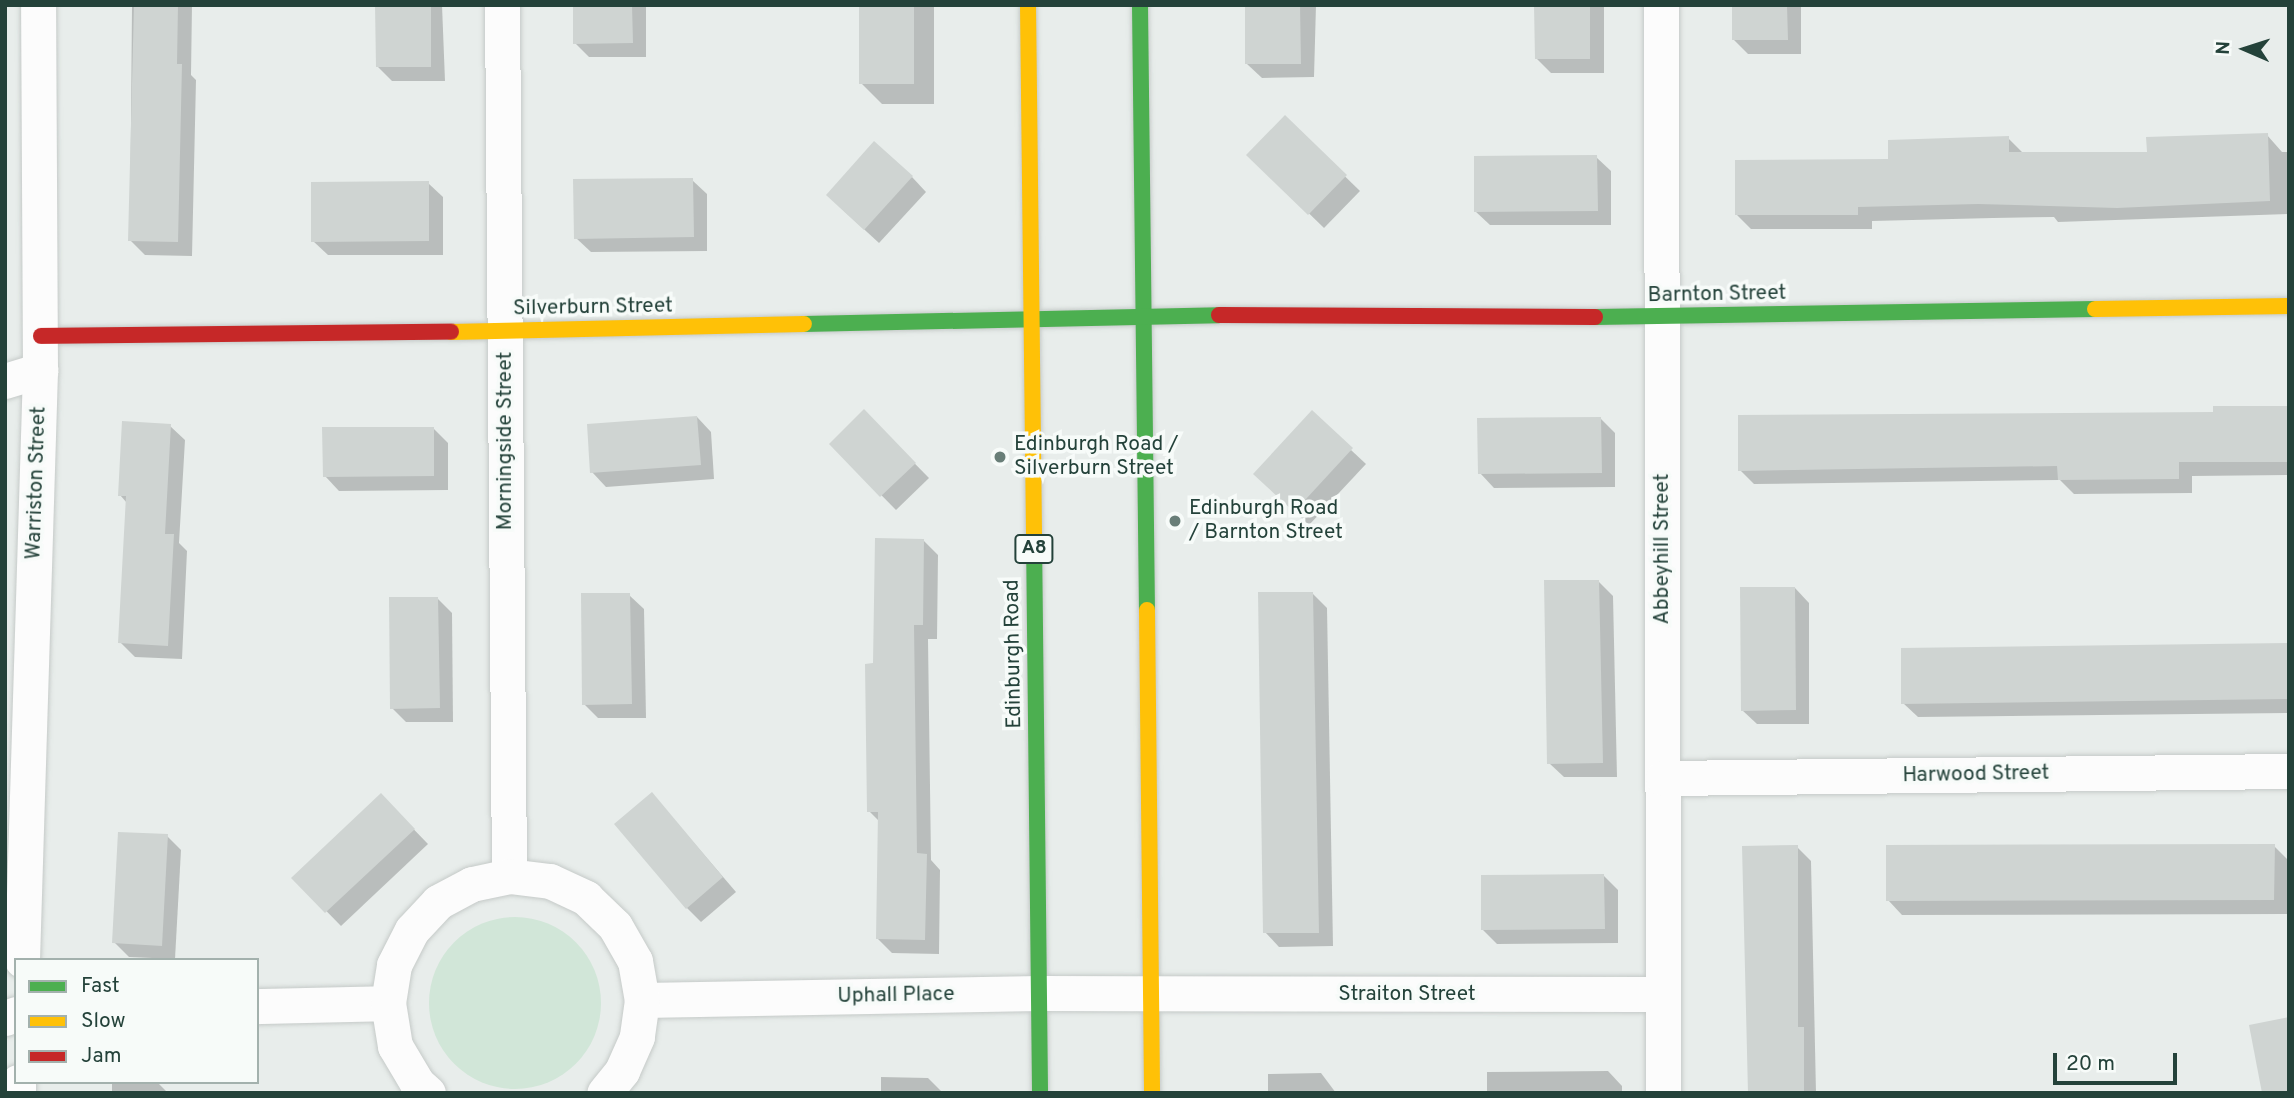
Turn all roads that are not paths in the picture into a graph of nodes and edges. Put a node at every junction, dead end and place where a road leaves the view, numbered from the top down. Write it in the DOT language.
graph roads {
  1 [pos="38,5"];
  2 [pos="502,5"];
  3 [pos="1028,5"];
  4 [pos="1140,5"];
  5 [pos="1661,5"];
  6 [pos="2289,306"];
  7 [pos="1146,315"];
  8 [pos="1033,317"];
  9 [pos="1662,317"];
  10 [pos="506,331"];
  11 [pos="41,353"];
  12 [pos="5,381"];
  13 [pos="2289,771"];
  14 [pos="1663,778"];
  15 [pos="509,876"];
  16 [pos="22,958"];
  17 [pos="1039,993"];
  18 [pos="1663,994"];
  19 [pos="1150,996"];
  20 [pos="642,1000"];
  21 [pos="388,1003"];
  22 [pos="259,1006"];
  23 [pos="428,1093"];
  24 [pos="604,1093"];
  25 [pos="1040,1093"];
  26 [pos="1152,1093"];
  27 [pos="1663,1093"];
  1 -- 11 [label="street, Warriston Street"];
  2 -- 10 [label="street, Morningside Street"];
  3 -- 8 [label="street, Edinburgh Road / A8"];
  4 -- 7 [label="street"];
  5 -- 9 [label="street, Abbeyhill Street"];
  6 -- 9 [label="street, Barnton Street"];
  7 -- 8 [label="street, Silverburn Street"];
  7 -- 9 [label="street, Barnton Street"];
  7 -- 19 [label="street"];
  8 -- 10 [label="street, Silverburn Street"];
  8 -- 17 [label="street, Edinburgh Road / A8"];
  9 -- 14 [label="street, Abbeyhill Street"];
  10 -- 11 [label="street, Silverburn Street"];
  10 -- 15 [label="street, Morningside Street"];
  11 -- 12 [label="street"];
  11 -- 16 [label="street, Warriston Street"];
  13 -- 14 [label="street, Harwood Street"];
  14 -- 18 [label="street, Abbeyhill Street"];
  15 -- 20 [label="street"];
  15 -- 21 [label="street"];
  17 -- 19 [label="street, Uphall Place"];
  17 -- 20 [label="street, Uphall Place"];
  17 -- 25 [label="street, Edinburgh Road / A8"];
  18 -- 19 [label="street, Straiton Street"];
  18 -- 27 [label="street, Abbeyhill Street"];
  19 -- 26 [label="street"];
  20 -- 24 [label="street"];
  21 -- 22 [label="street"];
  21 -- 23 [label="street"];
}
